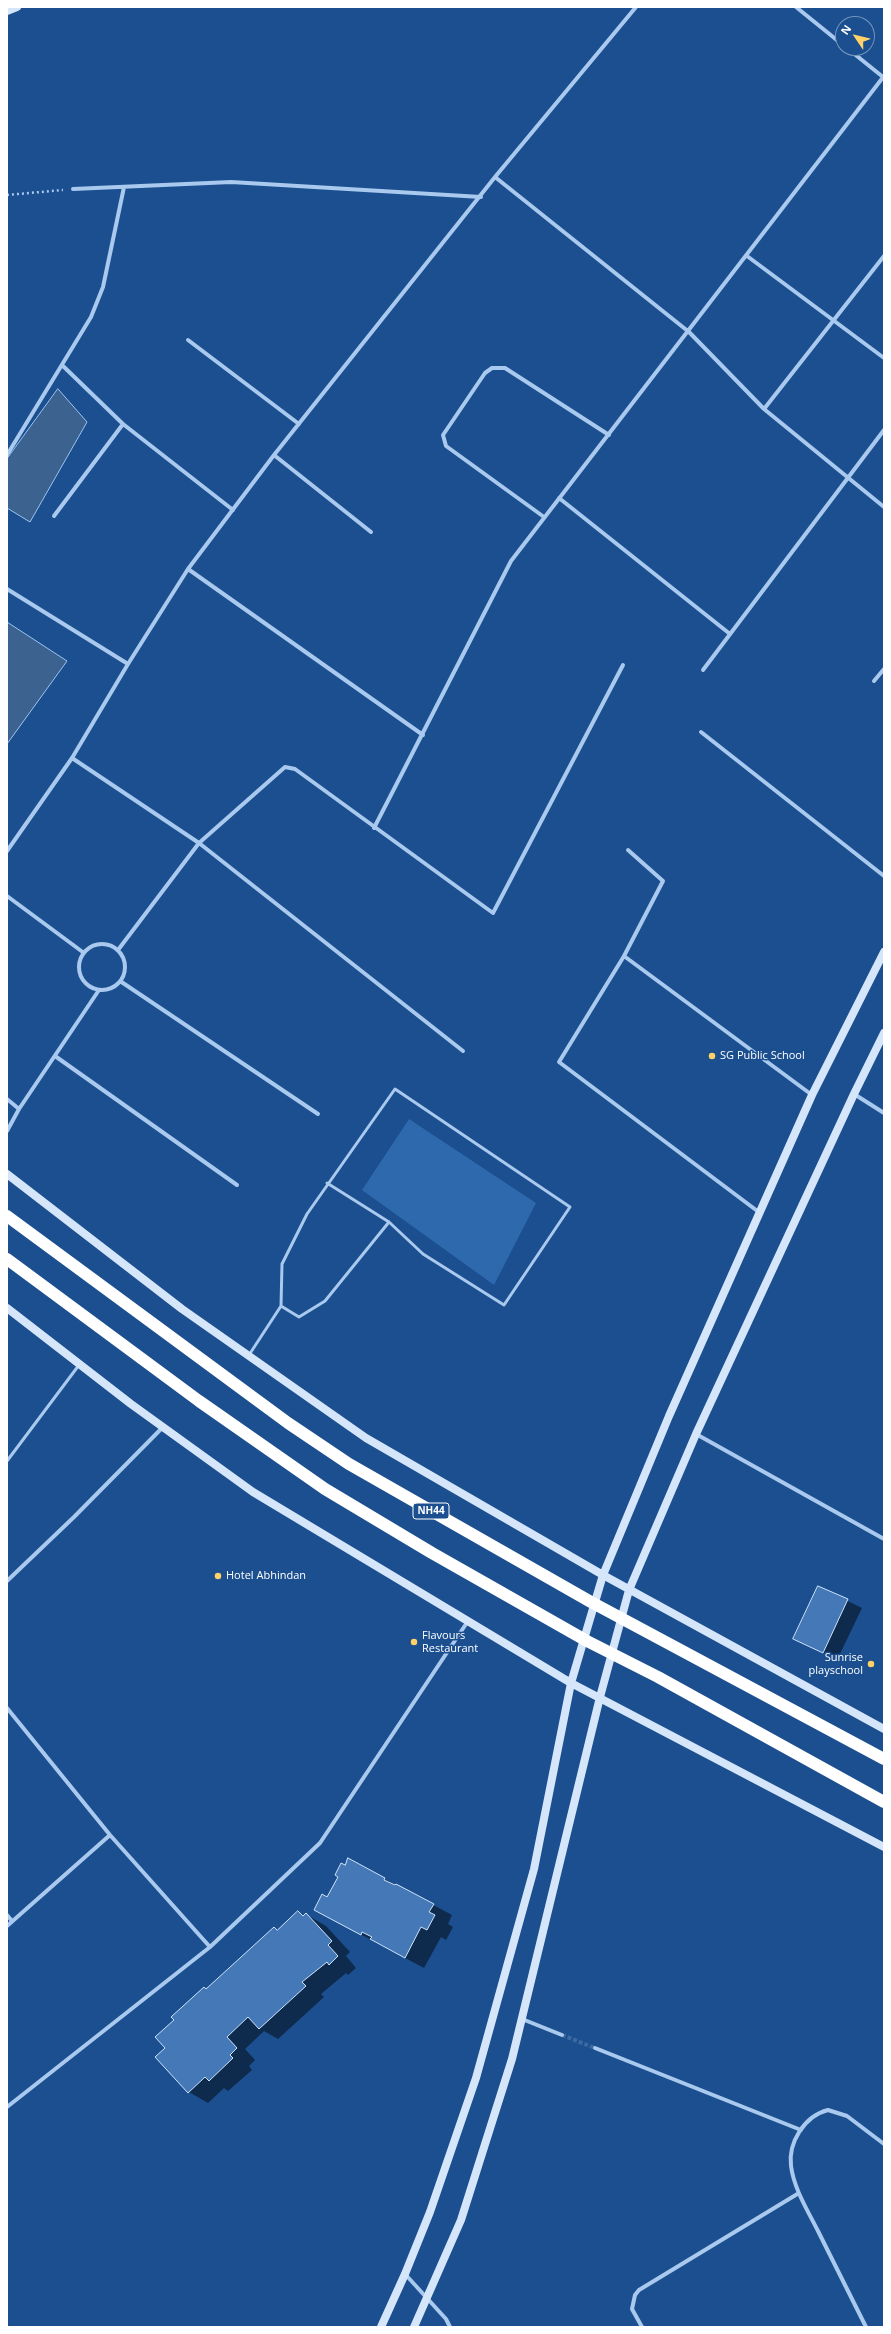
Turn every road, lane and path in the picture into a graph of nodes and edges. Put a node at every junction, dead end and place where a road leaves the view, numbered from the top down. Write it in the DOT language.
graph roads {
  1 [pos="17,7"];
  2 [pos="636,7"];
  3 [pos="796,7"];
  4 [pos="7,11"];
  5 [pos="835,39"];
  6 [pos="858,56"];
  7 [pos="884,76"];
  8 [pos="495,177"];
  9 [pos="124,187"];
  10 [pos="73,189"];
  11 [pos="7,195"];
  12 [pos="481,197"];
  13 [pos="747,256"];
  14 [pos="884,256"];
  15 [pos="833,320"];
  16 [pos="689,332"];
  17 [pos="188,340"];
  18 [pos="884,358"];
  19 [pos="62,366"];
  20 [pos="764,409"];
  21 [pos="124,424"];
  22 [pos="299,424"];
  23 [pos="884,430"];
  24 [pos="609,435"];
  25 [pos="7,455"];
  26 [pos="274,455"];
  27 [pos="849,477"];
  28 [pos="559,498"];
  29 [pos="884,507"];
  30 [pos="233,510"];
  31 [pos="54,516"];
  32 [pos="544,517"];
  33 [pos="371,532"];
  34 [pos="188,569"];
  35 [pos="7,589"];
  36 [pos="730,634"];
  37 [pos="128,664"];
  38 [pos="623,665"];
  39 [pos="884,669"];
  40 [pos="703,670"];
  41 [pos="874,680"];
  42 [pos="701,732"];
  43 [pos="423,735"];
  44 [pos="72,758"];
  45 [pos="374,828"];
  46 [pos="199,843"];
  47 [pos="628,850"];
  48 [pos="7,851"];
  49 [pos="884,876"];
  50 [pos="7,896"];
  51 [pos="118,950"];
  52 [pos="884,952"];
  53 [pos="84,953"];
  54 [pos="624,956"];
  55 [pos="120,981"];
  56 [pos="98,990"];
  57 [pos="884,1033"];
  58 [pos="463,1051"];
  59 [pos="55,1056"];
  60 [pos="854,1094"];
  61 [pos="812,1095"];
  62 [pos="7,1099"];
  63 [pos="19,1109"];
  64 [pos="884,1113"];
  65 [pos="318,1114"];
  66 [pos="7,1131"];
  67 [pos="7,1174"];
  68 [pos="327,1183"];
  69 [pos="237,1185"];
  70 [pos="760,1214"];
  71 [pos="7,1216"];
  72 [pos="389,1222"];
  73 [pos="7,1259"];
  74 [pos="281,1306"];
  75 [pos="7,1308"];
  76 [pos="248,1356"];
  77 [pos="80,1364"];
  78 [pos="163,1427"];
  79 [pos="696,1434"];
  80 [pos="7,1461"];
  81 [pos="884,1539"];
  82 [pos="603,1575"];
  83 [pos="7,1581"];
  84 [pos="629,1590"];
  85 [pos="468,1620"];
  86 [pos="572,1683"];
  87 [pos="600,1697"];
  88 [pos="7,1708"];
  89 [pos="884,1729"];
  90 [pos="884,1760"];
  91 [pos="884,1802"];
  92 [pos="110,1835"];
  93 [pos="884,1847"];
  94 [pos="7,1915"];
  95 [pos="12,1921"];
  96 [pos="7,1926"];
  97 [pos="210,1947"];
  98 [pos="522,2019"];
  99 [pos="562,2035"];
  100 [pos="595,2048"];
  101 [pos="7,2107"];
  102 [pos="801,2130"];
  103 [pos="884,2144"];
  104 [pos="799,2193"];
  105 [pos="405,2274"];
  106 [pos="427,2299"];
  107 [pos="380,2327"];
  108 [pos="414,2327"];
  109 [pos="450,2327"];
  110 [pos="642,2327"];
  111 [pos="866,2327"];
  1 -- 4 [label="main road"];
  2 -- 8 [label="street"];
  3 -- 5 [label="street"];
  6 -- 7 [label="street"];
  7 -- 13 [label="street"];
  8 -- 12 [label="street"];
  8 -- 16 [label="street"];
  9 -- 10 [label="street"];
  9 -- 12 [label="street"];
  9 -- 19 [label="street"];
  10 -- 11 [label="path"];
  12 -- 22 [label="street"];
  13 -- 15 [label="street"];
  13 -- 16 [label="street"];
  14 -- 15 [label="street"];
  15 -- 18 [label="street"];
  15 -- 20 [label="street"];
  16 -- 20 [label="street"];
  16 -- 24 [label="street"];
  17 -- 22 [label="street"];
  19 -- 21 [label="street"];
  19 -- 25 [label="street"];
  20 -- 27 [label="street"];
  21 -- 30 [label="street"];
  21 -- 31 [label="street"];
  22 -- 26 [label="street"];
  23 -- 27 [label="street"];
  24 -- 28 [label="street"];
  24 -- 32 [label="street"];
  26 -- 30 [label="street"];
  26 -- 33 [label="street"];
  27 -- 29 [label="street"];
  27 -- 36 [label="street"];
  28 -- 32 [label="street"];
  28 -- 36 [label="street"];
  30 -- 34 [label="street"];
  32 -- 43 [label="street"];
  34 -- 37 [label="street"];
  34 -- 43 [label="street"];
  35 -- 37 [label="street"];
  36 -- 40 [label="street"];
  37 -- 44 [label="street"];
  38 -- 45 [label="street"];
  39 -- 41 [label="street"];
  42 -- 49 [label="street"];
  43 -- 45 [label="street"];
  44 -- 46 [label="street"];
  44 -- 48 [label="street"];
  45 -- 46 [label="street"];
  46 -- 51 [label="street"];
  46 -- 58 [label="street"];
  47 -- 54 [label="street"];
  50 -- 53 [label="street"];
  51 -- 53 [label="street"];
  51 -- 55 [label="street"];
  52 -- 61 [label="main road"];
  53 -- 56 [label="street"];
  54 -- 61 [label="street"];
  54 -- 70 [label="street"];
  55 -- 56 [label="street"];
  55 -- 65 [label="street"];
  56 -- 59 [label="street"];
  57 -- 60 [label="main road"];
  59 -- 63 [label="street"];
  59 -- 69 [label="street"];
  60 -- 64 [label="street"];
  60 -- 79 [label="main road"];
  61 -- 70 [label="main road"];
  62 -- 63 [label="street"];
  63 -- 66 [label="street"];
  67 -- 76 [label="main road"];
  68 -- 72 [label="lane"];
  68 -- 72 [label="lane"];
  68 -- 74 [label="lane"];
  70 -- 82 [label="main road"];
  71 -- 90 [label="highway, NH44, bridge"];
  72 -- 74 [label="lane"];
  73 -- 91 [label="highway, bridge"];
  74 -- 76 [label="lane"];
  75 -- 77 [label="main road"];
  76 -- 82 [label="main road"];
  77 -- 78 [label="main road"];
  77 -- 80 [label="lane"];
  78 -- 83 [label="street"];
  78 -- 85 [label="main road"];
  79 -- 81 [label="street"];
  79 -- 84 [label="main road"];
  82 -- 84 [label="main road"];
  82 -- 86 [label="main road"];
  84 -- 87 [label="main road"];
  84 -- 89 [label="main road"];
  85 -- 86 [label="main road"];
  85 -- 97 [label="street"];
  86 -- 87 [label="main road"];
  86 -- 105 [label="main road"];
  87 -- 93 [label="main road"];
  87 -- 98 [label="main road"];
  88 -- 92 [label="street"];
  92 -- 95 [label="street"];
  92 -- 97 [label="street"];
  94 -- 95 [label="street"];
  95 -- 96 [label="street"];
  97 -- 101 [label="street"];
  98 -- 99 [label="street"];
  98 -- 106 [label="main road"];
  100 -- 102 [label="street"];
  102 -- 103 [label="street"];
  102 -- 104 [label="street"];
  104 -- 110 [label="street"];
  104 -- 111 [label="street"];
  105 -- 106 [label="street"];
  105 -- 107 [label="main road"];
  106 -- 108 [label="main road"];
  106 -- 109 [label="street"];
}
